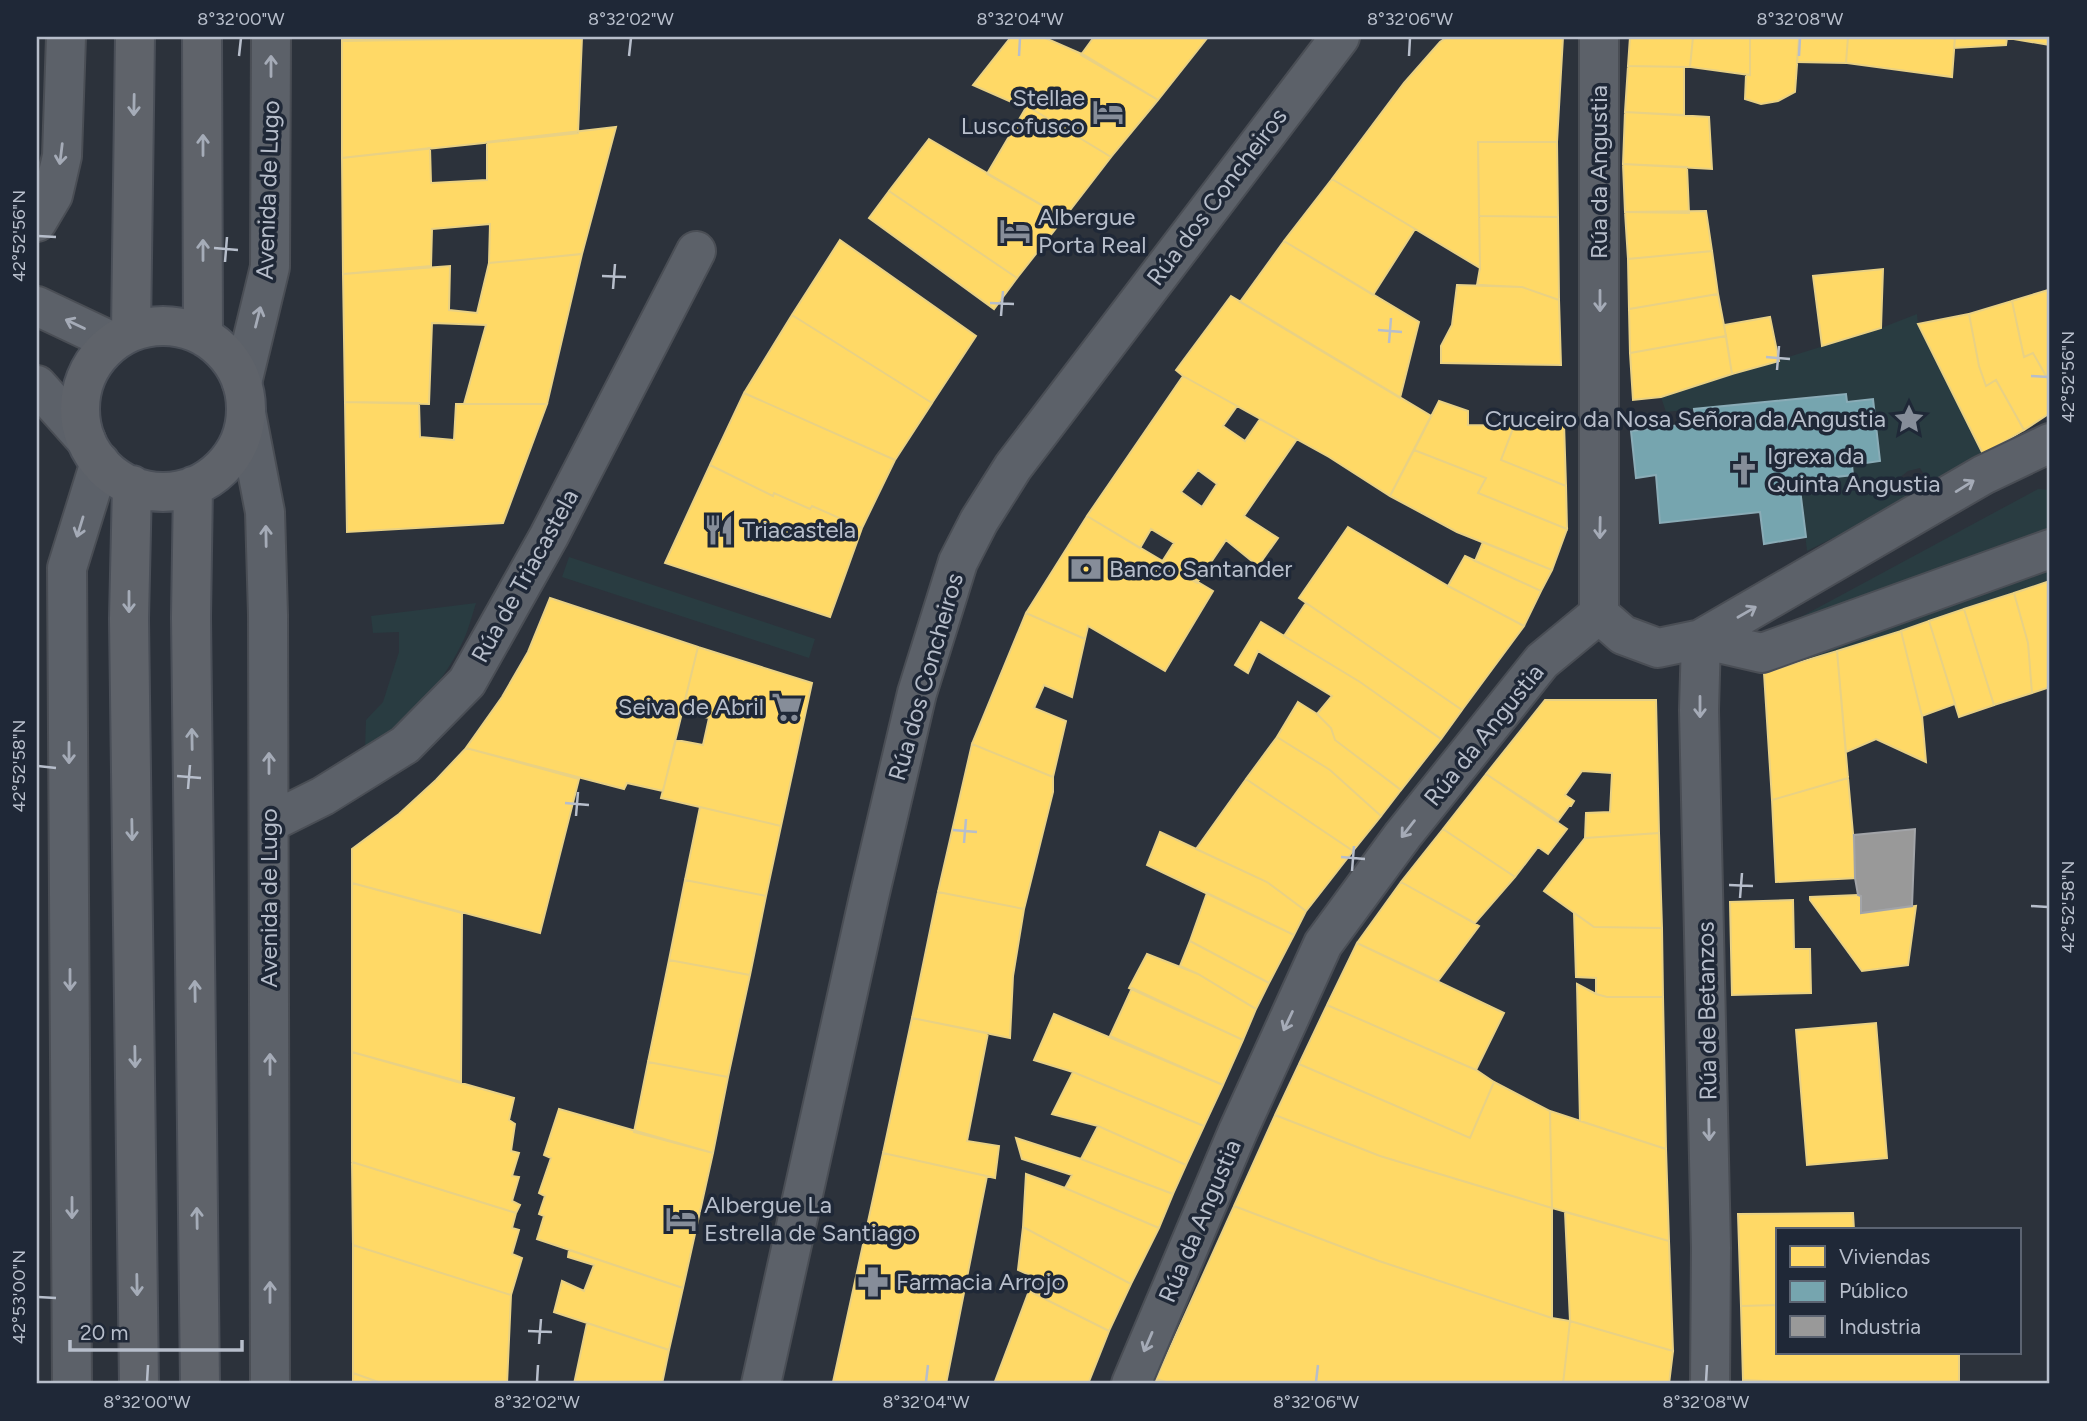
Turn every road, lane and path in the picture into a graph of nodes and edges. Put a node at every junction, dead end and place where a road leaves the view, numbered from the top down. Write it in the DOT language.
graph roads {
  1 [pos="66,37"];
  2 [pos="135,37"];
  3 [pos="202,37"];
  4 [pos="271,37"];
  5 [pos="1340,37"];
  6 [pos="1599,37"];
  7 [pos="45,209"];
  8 [pos="696,251"];
  9 [pos="37,306"];
  10 [pos="203,336"];
  11 [pos="122,337"];
  12 [pos="37,386"];
  13 [pos="244,398"];
  14 [pos="2050,443"];
  15 [pos="93,451"];
  16 [pos="132,485"];
  17 [pos="193,486"];
  18 [pos="2050,549"];
  19 [pos="1599,614"];
  20 [pos="1701,639"];
  21 [pos="269,823"];
  22 [pos="72,1384"];
  23 [pos="139,1384"];
  24 [pos="200,1384"];
  25 [pos="270,1384"];
  26 [pos="761,1384"];
  27 [pos="1131,1384"];
  28 [pos="1710,1384"];
  1 -- 7 [label="street, one-way"];
  2 -- 11 [label="main road, one-way"];
  10 -- 3 [label="main road, one-way"];
  13 -- 4 [label="street, Avenida de Lugo, one-way"];
  5 -- 26 [label="street, Rúa dos Concheiros"];
  6 -- 19 [label="street, Rúa da Angustia, one-way"];
  8 -- 21 [label="street, Rúa de Triacastela"];
  11 -- 9 [label="street, one-way"];
  10 -- 11 [label="main road"];
  10 -- 13 [label="main road"];
  11 -- 15 [label="main road"];
  12 -- 15 [label="street"];
  13 -- 17 [label="main road"];
  21 -- 13 [label="street, Avenida de Lugo, one-way"];
  20 -- 14 [label="street, one-way"];
  15 -- 16 [label="main road"];
  15 -- 22 [label="street, one-way"];
  16 -- 17 [label="main road"];
  16 -- 23 [label="main road, one-way"];
  24 -- 17 [label="main road, one-way"];
  18 -- 20 [label="street"];
  19 -- 20 [label="street"];
  19 -- 27 [label="street, Rúa da Angustia, one-way"];
  20 -- 28 [label="street, Rúa de Betanzos, one-way"];
  25 -- 21 [label="street, Avenida de Lugo, one-way"];
}
